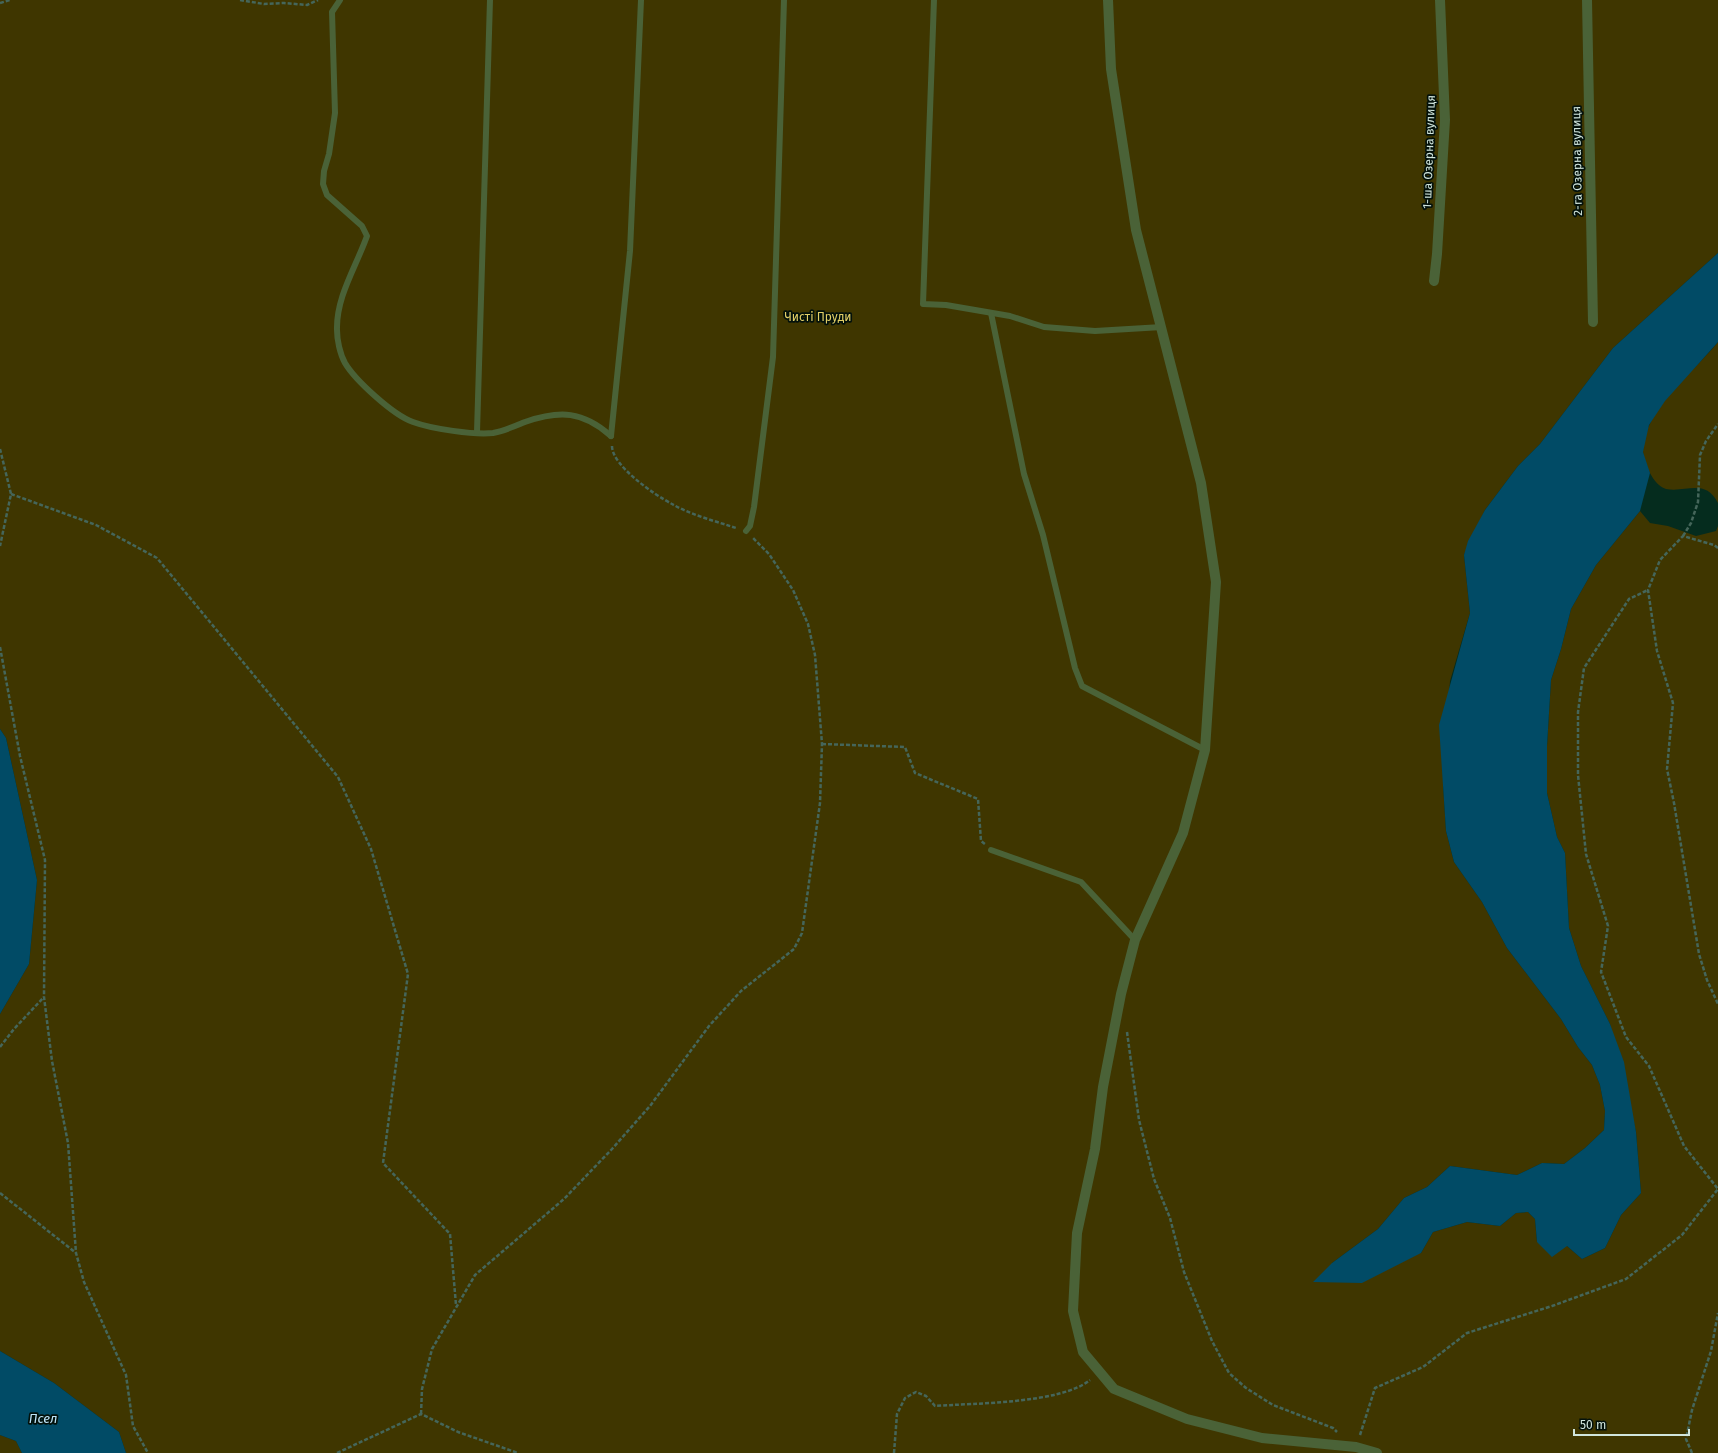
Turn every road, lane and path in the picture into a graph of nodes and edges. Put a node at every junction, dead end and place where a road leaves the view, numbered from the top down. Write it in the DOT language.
graph roads {
  1 [pos="10,0"];
  2 [pos="240,0"];
  3 [pos="318,0"];
  4 [pos="340,0"];
  5 [pos="490,0"];
  6 [pos="641,0"];
  7 [pos="784,0"];
  8 [pos="934,0"];
  9 [pos="1108,0"];
  10 [pos="1440,0"];
  11 [pos="1586,0"];
  12 [pos="0,3"];
  13 [pos="1434,281"];
  14 [pos="991,313"];
  15 [pos="1593,322"];
  16 [pos="1162,327"];
  17 [pos="1718,424"];
  18 [pos="477,432"];
  19 [pos="612,436"];
  20 [pos="0,450"];
  21 [pos="10,494"];
  22 [pos="746,531"];
  23 [pos="1684,536"];
  24 [pos="0,546"];
  25 [pos="1718,548"];
  26 [pos="1648,590"];
  27 [pos="0,647"];
  28 [pos="822,744"];
  29 [pos="1204,750"];
  30 [pos="991,850"];
  31 [pos="1135,940"];
  32 [pos="44,997"];
  33 [pos="1718,1004"];
  34 [pos="1126,1024"];
  35 [pos="0,1046"];
  36 [pos="1718,1189"];
  37 [pos="0,1193"];
  38 [pos="76,1253"];
  39 [pos="456,1306"];
  40 [pos="1718,1313"];
  41 [pos="1100,1372"];
  42 [pos="421,1414"];
  43 [pos="1339,1433"];
  44 [pos="1356,1447"];
  45 [pos="148,1453"];
  46 [pos="337,1453"];
  47 [pos="518,1453"];
  48 [pos="894,1453"];
  49 [pos="1377,1453"];
  50 [pos="1692,1453"];
  1 -- 12 [label="path"];
  2 -- 3 [label="path"];
  4 -- 18 [label="lane"];
  5 -- 18 [label="lane"];
  6 -- 19 [label="lane"];
  7 -- 22 [label="lane"];
  8 -- 14 [label="lane"];
  9 -- 16 [label="street"];
  10 -- 13 [label="street, 1-ша Озерна вулиця"];
  11 -- 15 [label="street, 2-га Озерна вулиця"];
  14 -- 16 [label="lane"];
  14 -- 29 [label="lane"];
  16 -- 29 [label="street"];
  17 -- 23 [label="path"];
  18 -- 19 [label="lane"];
  19 -- 22 [label="path"];
  20 -- 21 [label="path"];
  21 -- 24 [label="path"];
  21 -- 39 [label="path"];
  22 -- 28 [label="path"];
  23 -- 25 [label="path"];
  23 -- 26 [label="path"];
  26 -- 33 [label="path"];
  26 -- 36 [label="path"];
  27 -- 32 [label="path"];
  28 -- 30 [label="path"];
  28 -- 39 [label="path"];
  29 -- 31 [label="street"];
  30 -- 31 [label="lane"];
  31 -- 41 [label="street"];
  32 -- 35 [label="path"];
  32 -- 38 [label="path"];
  34 -- 43 [label="path"];
  36 -- 44 [label="path"];
  37 -- 38 [label="path"];
  38 -- 45 [label="path"];
  39 -- 42 [label="path"];
  40 -- 50 [label="path"];
  41 -- 44 [label="street"];
  41 -- 48 [label="path"];
  42 -- 46 [label="path"];
  42 -- 47 [label="path"];
  44 -- 49 [label="street"];
}
